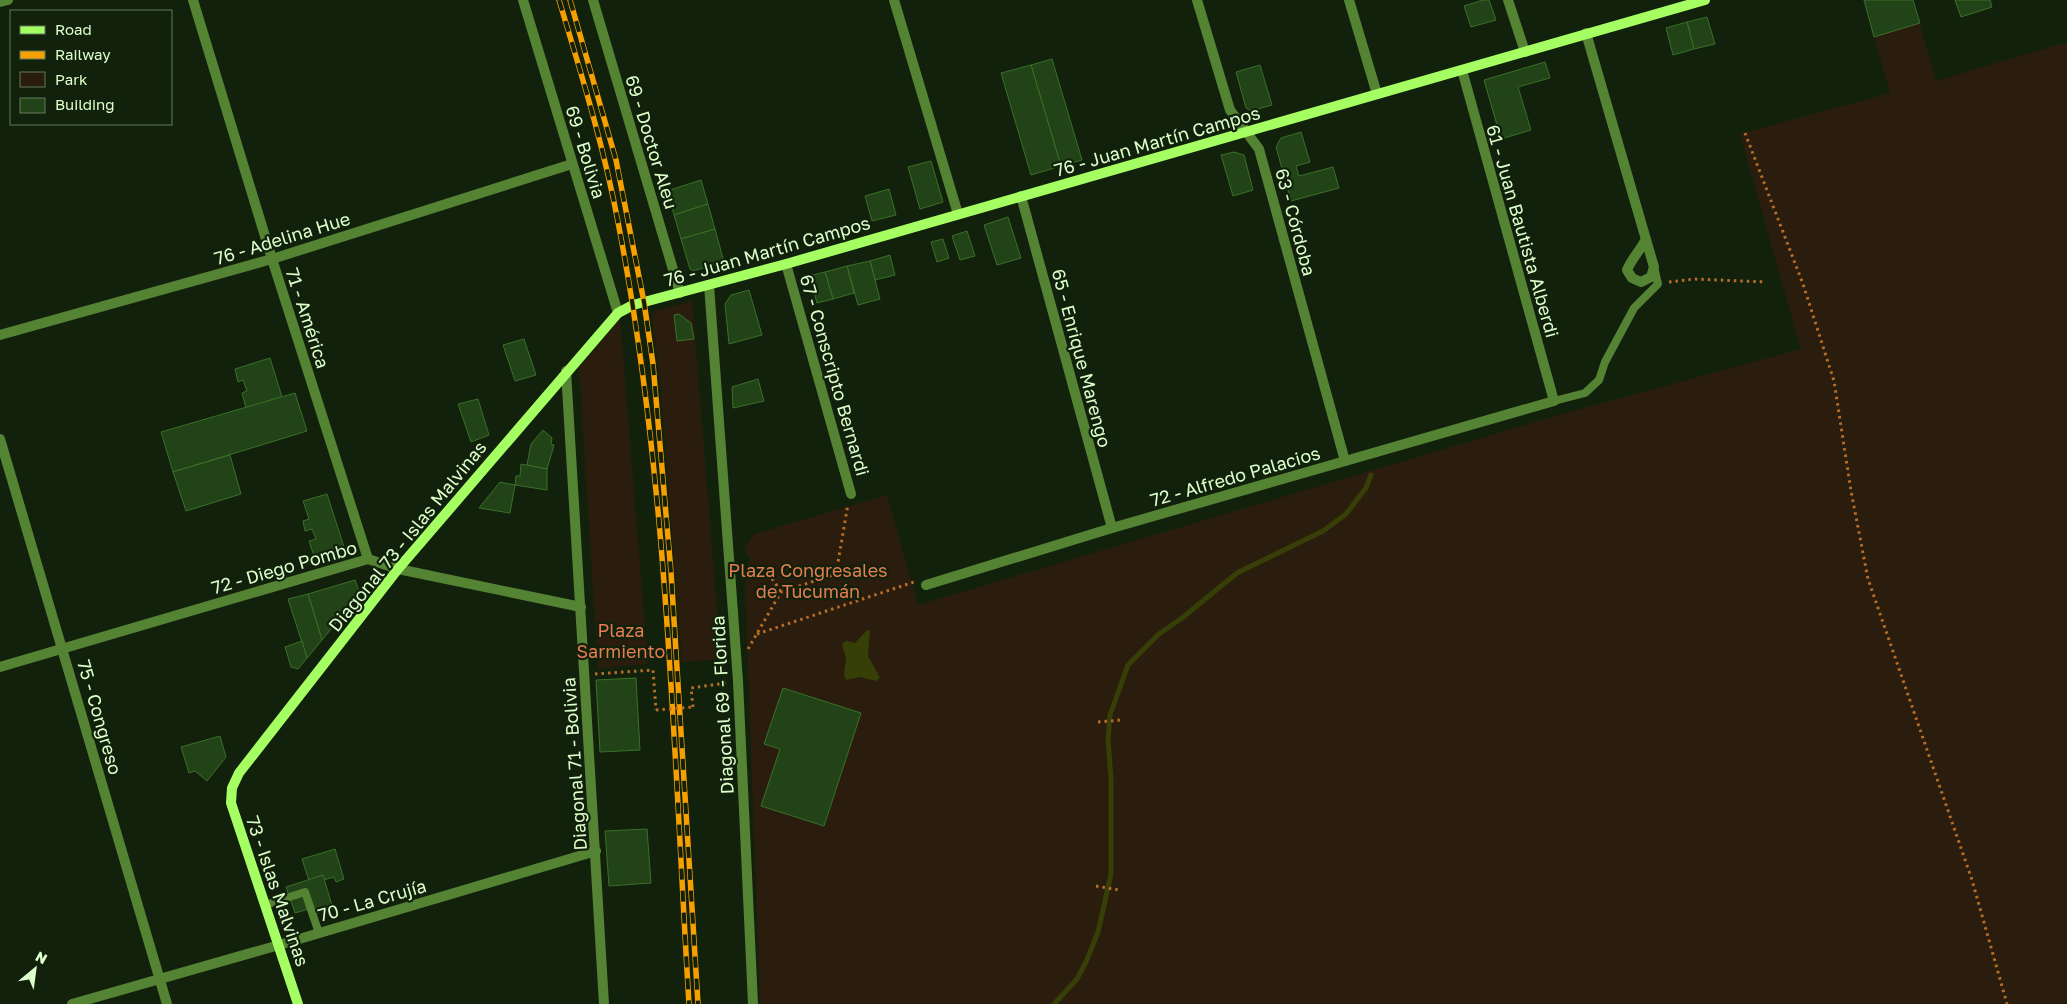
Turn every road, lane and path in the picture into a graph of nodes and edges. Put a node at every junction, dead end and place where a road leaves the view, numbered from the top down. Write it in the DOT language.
graph roads {
  1 [pos="8,0"];
  2 [pos="194,0"];
  3 [pos="522,0"];
  4 [pos="593,0"];
  5 [pos="894,0"];
  6 [pos="1197,0"];
  7 [pos="1349,0"];
  8 [pos="1508,0"];
  9 [pos="1705,0"];
  10 [pos="0,2"];
  11 [pos="1586,33"];
  12 [pos="1524,52"];
  13 [pos="1462,70"];
  14 [pos="1377,94"];
  15 [pos="1245,132"];
  16 [pos="1745,133"];
  17 [pos="572,164"];
  18 [pos="1021,196"];
  19 [pos="958,214"];
  20 [pos="1646,239"];
  21 [pos="272,259"];
  22 [pos="786,264"];
  23 [pos="1654,267"];
  24 [pos="1766,282"];
  25 [pos="709,284"];
  26 [pos="1658,284"];
  27 [pos="680,293"];
  28 [pos="618,313"];
  29 [pos="0,335"];
  30 [pos="566,371"];
  31 [pos="1554,401"];
  32 [pos="0,439"];
  33 [pos="1346,461"];
  34 [pos="851,494"];
  35 [pos="1112,528"];
  36 [pos="368,559"];
  37 [pos="729,566"];
  38 [pos="398,569"];
  39 [pos="926,585"];
  40 [pos="781,592"];
  41 [pos="581,607"];
  42 [pos="63,648"];
  43 [pos="0,667"];
  44 [pos="584,675"];
  45 [pos="712,685"];
  46 [pos="1121,720"];
  47 [pos="1098,722"];
  48 [pos="232,788"];
  49 [pos="596,851"];
  50 [pos="1096,886"];
  51 [pos="1119,890"];
  52 [pos="265,905"];
  53 [pos="320,933"];
  54 [pos="278,945"];
  55 [pos="160,979"];
  56 [pos="72,1004"];
  57 [pos="167,1004"];
  58 [pos="298,1004"];
  59 [pos="604,1004"];
  60 [pos="753,1004"];
  61 [pos="2007,1004"];
  1 -- 10 [label="street"];
  2 -- 21 [label="street, 71 - América"];
  3 -- 17 [label="street, 69 - Bolivia"];
  4 -- 27 [label="street, 69 - Doctor Aleu"];
  5 -- 19 [label="street"];
  6 -- 15 [label="street, 63 - Córdoba"];
  7 -- 14 [label="street"];
  8 -- 12 [label="street"];
  9 -- 11 [label="main road, 76 - Juan Martín Campos"];
  11 -- 12 [label="main road, 76 - Juan Martín Campos"];
  11 -- 20 [label="street"];
  12 -- 13 [label="main road, 76 - Juan Martín Campos"];
  13 -- 14 [label="main road, 76 - Juan Martín Campos"];
  13 -- 31 [label="street, 61 - Juan Bautista Alberdi"];
  14 -- 15 [label="main road, 76 - Juan Martín Campos"];
  15 -- 18 [label="main road, 76 - Juan Martín Campos"];
  15 -- 33 [label="street, 63 - Córdoba"];
  16 -- 61 [label="path"];
  17 -- 21 [label="street, 76 - Adelina Hue"];
  17 -- 28 [label="street, 69 - Bolivia"];
  18 -- 19 [label="main road, 76 - Juan Martín Campos"];
  18 -- 35 [label="street, 65 - Enrique Marengo"];
  19 -- 22 [label="main road, 76 - Juan Martín Campos"];
  20 -- 23 [label="street"];
  20 -- 23 [label="street"];
  21 -- 29 [label="street, 76 - Adelina Hue"];
  21 -- 36 [label="street, 71 - América"];
  22 -- 25 [label="main road, 76 - Juan Martín Campos"];
  22 -- 34 [label="street, 67 - Conscripto Bernardi"];
  23 -- 26 [label="lane"];
  24 -- 26 [label="path"];
  25 -- 27 [label="main road, 76 - Juan Martín Campos"];
  25 -- 37 [label="street, Diagonal 69 - Florida"];
  26 -- 31 [label="lane"];
  27 -- 28 [label="main road, 76 - Juan Martín Campos"];
  28 -- 30 [label="main road, Diagonal 73 - Islas Malvinas"];
  30 -- 38 [label="main road, Diagonal 73 - Islas Malvinas"];
  30 -- 41 [label="street, Diagonal 71 - Bolivia"];
  31 -- 33 [label="street, 72 - Alfredo Palacios"];
  32 -- 42 [label="street, 75 - Congreso"];
  33 -- 35 [label="street, 72 - Alfredo Palacios"];
  34 -- 40 [label="path"];
  35 -- 39 [label="street, 72 - Alfredo Palacios"];
  36 -- 38 [label="street, 72 - Diego Pombo"];
  36 -- 42 [label="street, 72 - Diego Pombo"];
  37 -- 40 [label="path"];
  37 -- 60 [label="street, Diagonal 69 - Florida"];
  38 -- 41 [label="street, 72 - Diego Pombo"];
  38 -- 48 [label="main road, Diagonal 73 - Islas Malvinas"];
  39 -- 40 [label="path"];
  41 -- 44 [label="street, Diagonal 71 - Bolivia"];
  42 -- 43 [label="street, 72 - Diego Pombo"];
  42 -- 55 [label="street, 75 - Congreso"];
  44 -- 45 [label="path, bridge"];
  44 -- 49 [label="street, Diagonal 71 - Bolivia"];
  46 -- 47 [label="path"];
  48 -- 52 [label="main road, 73 - Islas Malvinas"];
  49 -- 53 [label="street, 70 - La Crujía"];
  49 -- 59 [label="street, Diagonal 71 - Bolivia"];
  50 -- 51 [label="path"];
  52 -- 53 [label="lane"];
  52 -- 54 [label="main road, 73 - Islas Malvinas"];
  53 -- 54 [label="street, 70 - La Crujía"];
  54 -- 55 [label="street, 70 - La Crujía"];
  54 -- 58 [label="main road, 73 - Islas Malvinas"];
  55 -- 56 [label="street, 70 - La Crujía"];
  55 -- 57 [label="street, 75 - Congreso"];
}
